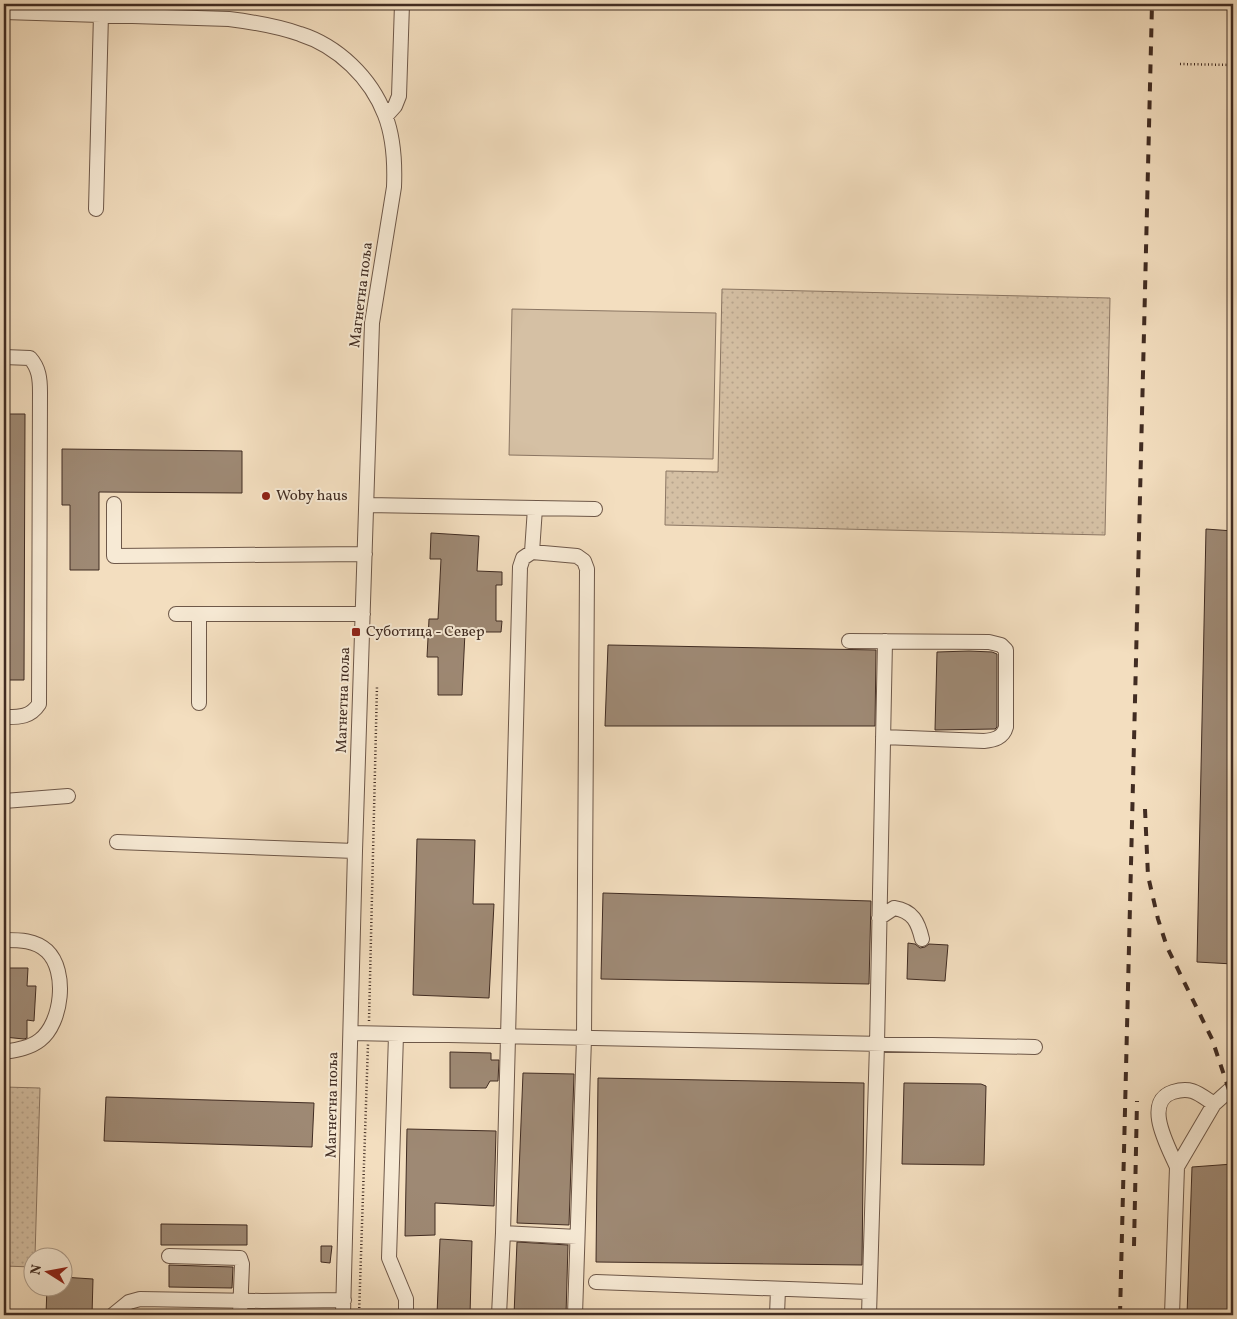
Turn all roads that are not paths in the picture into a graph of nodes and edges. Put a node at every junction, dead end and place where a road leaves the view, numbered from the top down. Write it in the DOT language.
graph roads {
  1 [pos="402,4"];
  2 [pos="4,12"];
  3 [pos="100,14"];
  4 [pos="386,116"];
  5 [pos="96,209"];
  6 [pos="4,357"];
  7 [pos="114,504"];
  8 [pos="367,505"];
  9 [pos="535,508"];
  10 [pos="595,509"];
  11 [pos="532,552"];
  12 [pos="366,554"];
  13 [pos="176,614"];
  14 [pos="198,614"];
  15 [pos="363,614"];
  16 [pos="849,641"];
  17 [pos="885,641"];
  18 [pos="199,703"];
  19 [pos="4,717"];
  20 [pos="883,736"];
  21 [pos="68,796"];
  22 [pos="4,801"];
  23 [pos="118,842"];
  24 [pos="356,851"];
  25 [pos="880,918"];
  26 [pos="922,939"];
  27 [pos="4,940"];
  28 [pos="351,1034"];
  29 [pos="396,1035"];
  30 [pos="508,1037"];
  31 [pos="584,1038"];
  32 [pos="877,1044"];
  33 [pos="1034,1047"];
  34 [pos="4,1052"];
  35 [pos="1233,1088"];
  36 [pos="1214,1104"];
  37 [pos="1177,1167"];
  38 [pos="503,1233"];
  39 [pos="577,1237"];
  40 [pos="170,1256"];
  41 [pos="596,1282"];
  42 [pos="778,1289"];
  43 [pos="869,1292"];
  44 [pos="241,1300"];
  45 [pos="344,1300"];
  46 [pos="113,1315"];
  47 [pos="240,1315"];
  48 [pos="344,1315"];
  49 [pos="406,1315"];
  50 [pos="498,1315"];
  51 [pos="575,1315"];
  52 [pos="777,1315"];
  53 [pos="869,1315"];
  54 [pos="1172,1315"];
  1 -- 4 [label="street"];
  2 -- 3 [label="street, Магнетна поља"];
  3 -- 4 [label="street, Магнетна поља"];
  3 -- 5 [label="street"];
  4 -- 8 [label="street, Магнетна поља"];
  6 -- 19 [label="street"];
  7 -- 12 [label="street"];
  8 -- 9 [label="street"];
  8 -- 12 [label="street, Магнетна поља"];
  9 -- 10 [label="street"];
  9 -- 11 [label="street"];
  11 -- 30 [label="street"];
  11 -- 31 [label="street"];
  12 -- 15 [label="street, Магнетна поља"];
  13 -- 14 [label="street"];
  14 -- 15 [label="street"];
  14 -- 18 [label="street"];
  15 -- 24 [label="street, Магнетна поља"];
  16 -- 17 [label="street"];
  17 -- 20 [label="street"];
  17 -- 20 [label="street"];
  20 -- 25 [label="street"];
  21 -- 22 [label="street"];
  23 -- 24 [label="street"];
  24 -- 28 [label="street, Магнетна поља"];
  25 -- 26 [label="street"];
  25 -- 32 [label="street"];
  27 -- 34 [label="street"];
  28 -- 29 [label="street"];
  28 -- 45 [label="street, Магнетна поља"];
  29 -- 30 [label="street"];
  29 -- 49 [label="street"];
  30 -- 31 [label="street"];
  30 -- 38 [label="street"];
  31 -- 32 [label="street"];
  31 -- 39 [label="street"];
  32 -- 33 [label="street"];
  32 -- 43 [label="street"];
  35 -- 36 [label="street"];
  36 -- 37 [label="street"];
  36 -- 37 [label="street"];
  37 -- 54 [label="street"];
  38 -- 39 [label="street"];
  38 -- 50 [label="street"];
  39 -- 51 [label="street"];
  40 -- 44 [label="street"];
  41 -- 42 [label="street"];
  42 -- 43 [label="street"];
  42 -- 52 [label="street"];
  43 -- 53 [label="street"];
  44 -- 45 [label="street"];
  44 -- 46 [label="street"];
  44 -- 47 [label="street"];
  45 -- 48 [label="street, Магнетна поља"];
}
